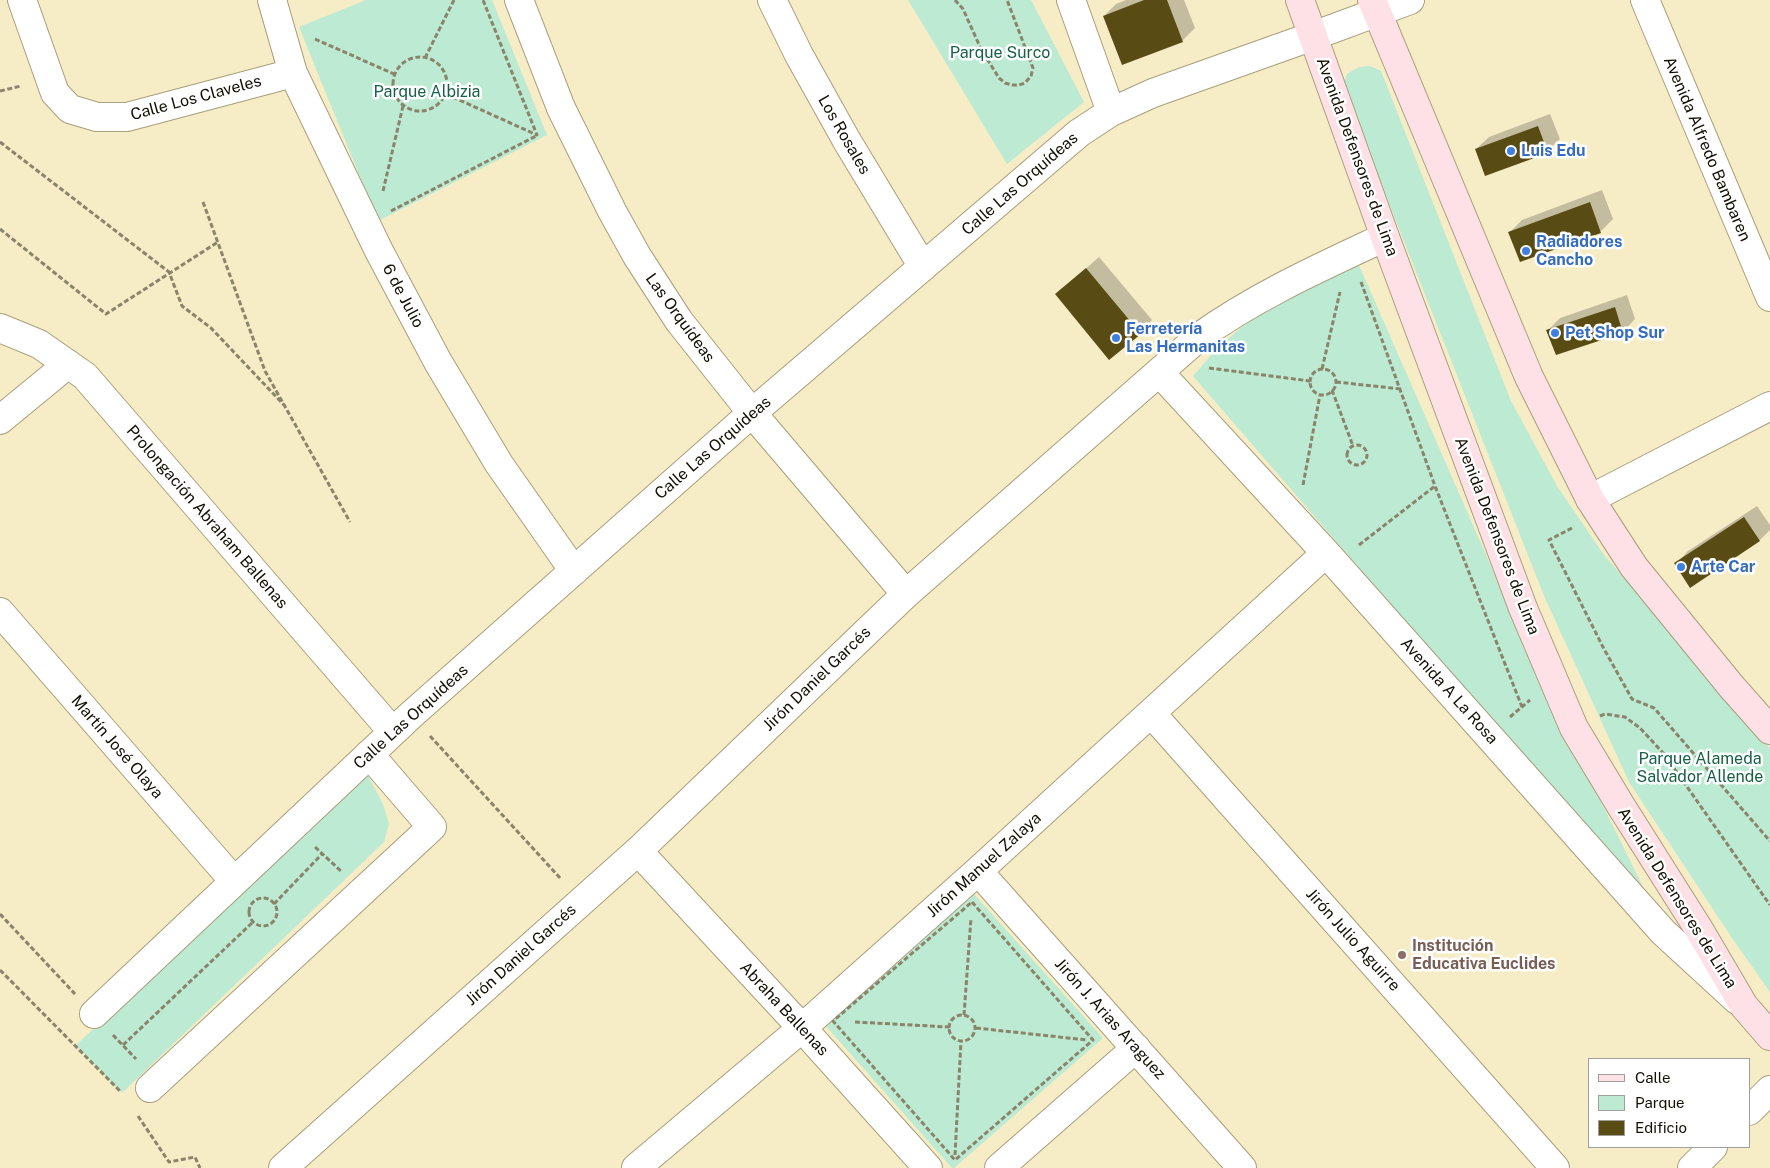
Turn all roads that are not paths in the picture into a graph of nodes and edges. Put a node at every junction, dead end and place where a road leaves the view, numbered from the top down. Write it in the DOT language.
graph roads {
  1 [pos="22,0"];
  2 [pos="519,0"];
  3 [pos="772,0"];
  4 [pos="1072,0"];
  5 [pos="1300,0"];
  6 [pos="1410,0"];
  7 [pos="1645,0"];
  8 [pos="1375,7"];
  9 [pos="275,11"];
  10 [pos="1313,36"];
  11 [pos="293,73"];
  12 [pos="1111,112"];
  13 [pos="1386,237"];
  14 [pos="923,267"];
  15 [pos="1770,297"];
  16 [pos="0,328"];
  17 [pos="68,364"];
  18 [pos="1159,372"];
  19 [pos="1770,406"];
  20 [pos="752,413"];
  21 [pos="0,420"];
  22 [pos="1594,506"];
  23 [pos="1330,559"];
  24 [pos="574,571"];
  25 [pos="906,594"];
  26 [pos="0,612"];
  27 [pos="1151,713"];
  28 [pos="402,724"];
  29 [pos="1770,730"];
  30 [pos="369,754"];
  31 [pos="638,852"];
  32 [pos="978,871"];
  33 [pos="234,882"];
  34 [pos="1744,1006"];
  35 [pos="94,1014"];
  36 [pos="802,1028"];
  37 [pos="1770,1036"];
  38 [pos="1136,1048"];
  39 [pos="150,1088"];
  40 [pos="1770,1090"];
  41 [pos="1750,1110"];
  42 [pos="1713,1148"];
  43 [pos="282,1168"];
  44 [pos="636,1168"];
  45 [pos="928,1168"];
  46 [pos="999,1168"];
  47 [pos="1242,1168"];
  48 [pos="1555,1168"];
  49 [pos="1692,1168"];
  1 -- 11 [label="street, Calle Los Claveles"];
  2 -- 20 [label="street, Las Orquídeas"];
  3 -- 14 [label="street, Los Rosales"];
  4 -- 12 [label="street"];
  5 -- 10 [label="main road, Avenida Defensores de Lima"];
  6 -- 8 [label="street, Calle Las Orquídeas"];
  7 -- 15 [label="street, Avenida Alfredo Bambaren"];
  8 -- 10 [label="street, Calle Las Orquídeas"];
  8 -- 22 [label="main road"];
  9 -- 11 [label="street, 6 de Julio"];
  10 -- 12 [label="street, Calle Las Orquídeas"];
  10 -- 13 [label="main road, Avenida Defensores de Lima"];
  11 -- 24 [label="street, 6 de Julio"];
  12 -- 14 [label="street, Calle Las Orquídeas"];
  13 -- 18 [label="street, Jirón Daniel Garcés"];
  13 -- 34 [label="main road, Avenida Defensores de Lima"];
  14 -- 20 [label="street, Calle Las Orquídeas"];
  16 -- 17 [label="street, Prolongación Abraham Ballenas"];
  17 -- 21 [label="street"];
  17 -- 28 [label="street, Prolongación Abraham Ballenas"];
  18 -- 23 [label="street, Avenida A La Rosa"];
  18 -- 25 [label="street, Jirón Daniel Garcés"];
  19 -- 22 [label="street"];
  20 -- 24 [label="street, Calle Las Orquídeas"];
  20 -- 25 [label="street, Las Orquídeas"];
  22 -- 29 [label="main road"];
  23 -- 27 [label="street, Jirón Manuel Zalaya"];
  23 -- 34 [label="street, Avenida A La Rosa"];
  24 -- 28 [label="street, Calle Las Orquídeas"];
  25 -- 31 [label="street, Jirón Daniel Garcés"];
  26 -- 33 [label="street, Martín José Olaya"];
  27 -- 32 [label="street, Jirón Manuel Zalaya"];
  27 -- 48 [label="street, Jirón Julio Aguirre"];
  28 -- 30 [label="street, Calle Las Orquídeas"];
  30 -- 33 [label="street, Calle Las Orquídeas"];
  30 -- 39 [label="street"];
  31 -- 36 [label="street, Abraha Ballenas"];
  31 -- 43 [label="street, Jirón Daniel Garcés"];
  32 -- 36 [label="street, Jirón Manuel Zalaya"];
  32 -- 38 [label="street, Jirón J. Arias Araguez"];
  33 -- 35 [label="street, Calle Las Orquídeas"];
  34 -- 37 [label="main road, Avenida Defensores de Lima"];
  36 -- 44 [label="street, Jirón Manuel Zalaya"];
  36 -- 45 [label="street, Abraha Ballenas"];
  38 -- 46 [label="street"];
  38 -- 47 [label="street, Jirón J. Arias Araguez"];
  40 -- 41 [label="street"];
  42 -- 49 [label="street"];
}
